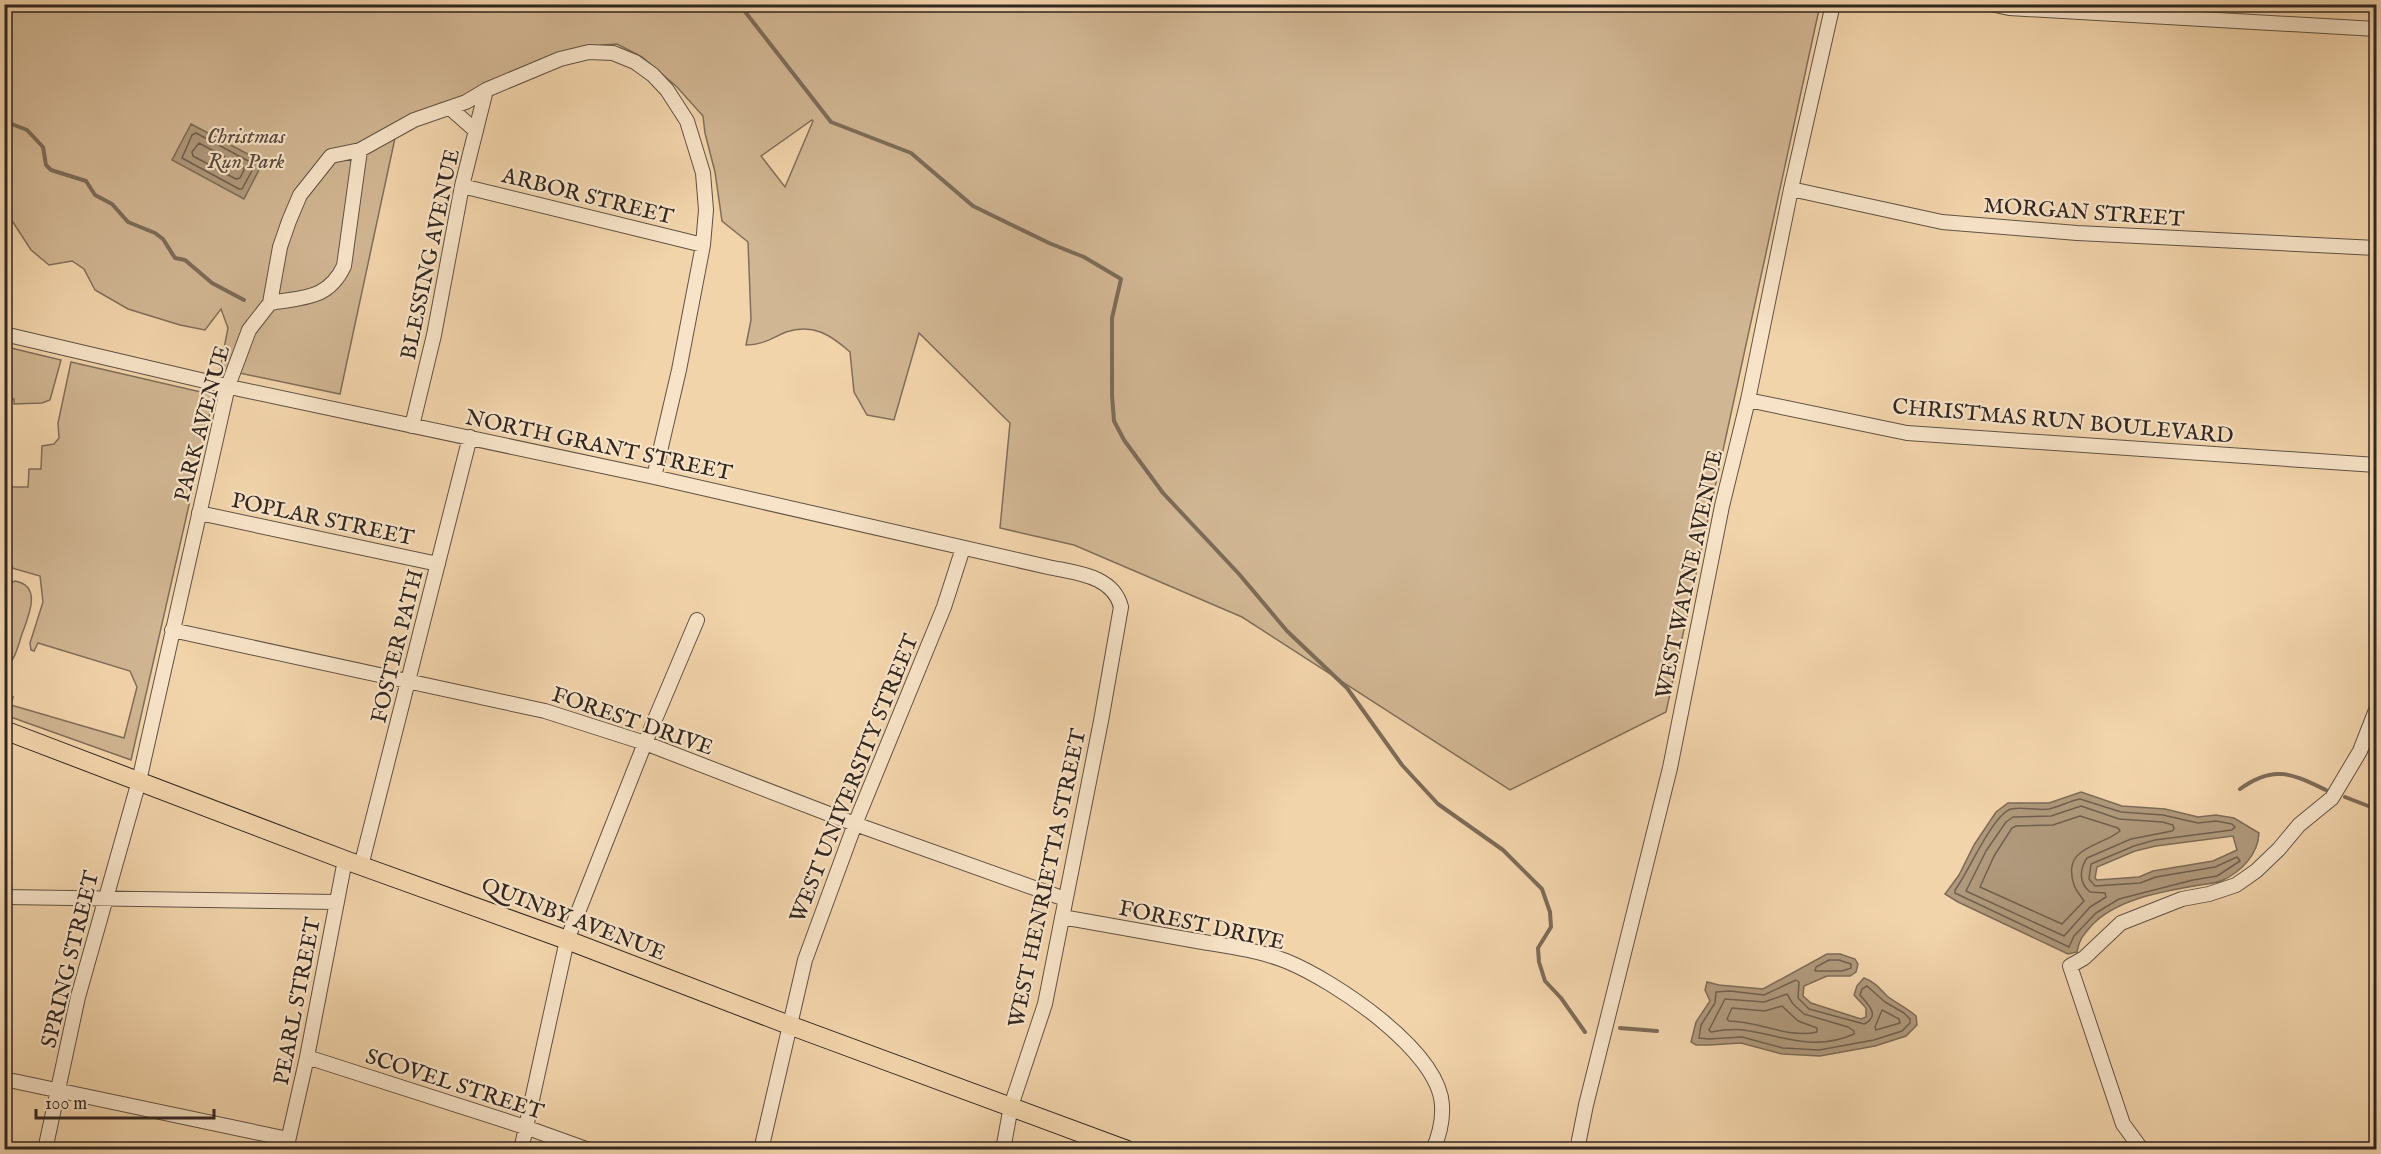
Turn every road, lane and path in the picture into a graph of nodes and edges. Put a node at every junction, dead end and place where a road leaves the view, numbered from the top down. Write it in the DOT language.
graph roads {
  1 [pos="1833,4"];
  2 [pos="1991,4"];
  3 [pos="2376,29"];
  4 [pos="486,90"];
  5 [pos="450,108"];
  6 [pos="476,131"];
  7 [pos="360,150"];
  8 [pos="462,186"];
  9 [pos="1791,189"];
  10 [pos="703,245"];
  11 [pos="2376,248"];
  12 [pos="270,303"];
  13 [pos="4,334"];
  14 [pos="228,386"];
  15 [pos="1748,400"];
  16 [pos="412,426"];
  17 [pos="470,437"];
  18 [pos="2376,465"];
  19 [pos="654,477"];
  20 [pos="199,513"];
  21 [pos="963,548"];
  22 [pos="438,564"];
  23 [pos="697,620"];
  24 [pos="172,630"];
  25 [pos="1112,656"];
  26 [pos="410,680"];
  27 [pos="2376,710"];
  28 [pos="4,730"];
  29 [pos="645,743"];
  30 [pos="139,781"];
  31 [pos="855,824"];
  32 [pos="353,863"];
  33 [pos="4,897"];
  34 [pos="1065,899"];
  35 [pos="105,900"];
  36 [pos="337,902"];
  37 [pos="1062,917"];
  38 [pos="567,940"];
  39 [pos="789,1025"];
  40 [pos="308,1057"];
  41 [pos="4,1079"];
  42 [pos="58,1092"];
  43 [pos="1011,1106"];
  44 [pos="525,1127"];
  45 [pos="287,1144"];
  46 [pos="45,1149"];
  47 [pos="521,1149"];
  48 [pos="589,1149"];
  49 [pos="760,1149"];
  50 [pos="1003,1149"];
  51 [pos="1127,1149"];
  52 [pos="1433,1149"];
  53 [pos="1577,1149"];
  54 [pos="2142,1149"];
  1 -- 9 [label="street, WEST WAYNE AVENUE"];
  2 -- 3 [label="street"];
  4 -- 5 [label="street, PARK AVENUE"];
  4 -- 6 [label="street, BLESSING AVENUE"];
  4 -- 10 [label="street, PARK AVENUE"];
  5 -- 6 [label="street"];
  5 -- 7 [label="street, PARK AVENUE"];
  6 -- 8 [label="street, BLESSING AVENUE"];
  7 -- 12 [label="street, PARK AVENUE"];
  7 -- 12 [label="street"];
  8 -- 10 [label="street, ARBOR STREET"];
  8 -- 16 [label="street, BLESSING AVENUE"];
  9 -- 11 [label="street, MORGAN STREET"];
  9 -- 15 [label="street, WEST WAYNE AVENUE"];
  10 -- 19 [label="street, PARK AVENUE"];
  12 -- 14 [label="street, PARK AVENUE"];
  13 -- 14 [label="street, NORTH GRANT STREET"];
  14 -- 16 [label="street, NORTH GRANT STREET"];
  14 -- 20 [label="street, PARK AVENUE"];
  15 -- 18 [label="street, CHRISTMAS RUN BOULEVARD"];
  15 -- 53 [label="street, WEST WAYNE AVENUE"];
  16 -- 17 [label="street, NORTH GRANT STREET"];
  17 -- 19 [label="street, NORTH GRANT STREET"];
  17 -- 22 [label="street, FOSTER PATH"];
  19 -- 21 [label="street, NORTH GRANT STREET"];
  20 -- 22 [label="street, POPLAR STREET"];
  20 -- 24 [label="street, PARK AVENUE"];
  21 -- 25 [label="street, NORTH GRANT STREET"];
  21 -- 31 [label="street, WEST UNIVERSITY STREET"];
  22 -- 26 [label="street, FOSTER PATH"];
  23 -- 29 [label="street"];
  24 -- 26 [label="street, FOREST DRIVE"];
  24 -- 30 [label="street, PARK AVENUE"];
  25 -- 34 [label="street, WEST HENRIETTA STREET"];
  26 -- 29 [label="street, FOREST DRIVE"];
  26 -- 32 [label="street, FOSTER PATH"];
  27 -- 54 [label="street"];
  28 -- 30 [label="main road, QUINBY AVENUE"];
  29 -- 31 [label="street, FOREST DRIVE"];
  29 -- 38 [label="street"];
  30 -- 32 [label="main road, QUINBY AVENUE"];
  30 -- 35 [label="street, SPRING STREET"];
  31 -- 34 [label="street, FOREST DRIVE"];
  31 -- 39 [label="street, WEST UNIVERSITY STREET"];
  32 -- 36 [label="street, PEARL STREET"];
  32 -- 38 [label="main road, QUINBY AVENUE"];
  33 -- 35 [label="street"];
  34 -- 37 [label="street, WEST HENRIETTA STREET"];
  35 -- 36 [label="street"];
  35 -- 42 [label="street, SPRING STREET"];
  36 -- 40 [label="street, PEARL STREET"];
  37 -- 43 [label="street, WEST HENRIETTA STREET"];
  37 -- 52 [label="street, FOREST DRIVE"];
  38 -- 39 [label="main road, QUINBY AVENUE"];
  38 -- 44 [label="street"];
  39 -- 43 [label="main road, QUINBY AVENUE"];
  39 -- 49 [label="street, WEST UNIVERSITY STREET"];
  40 -- 44 [label="street, SCOVEL STREET"];
  40 -- 45 [label="street, PEARL STREET"];
  41 -- 42 [label="street"];
  42 -- 45 [label="street"];
  42 -- 46 [label="street, SPRING STREET"];
  43 -- 50 [label="street, WEST HENRIETTA STREET"];
  43 -- 51 [label="main road, QUINBY AVENUE"];
  44 -- 47 [label="street"];
  44 -- 48 [label="street, SCOVEL STREET"];
}
